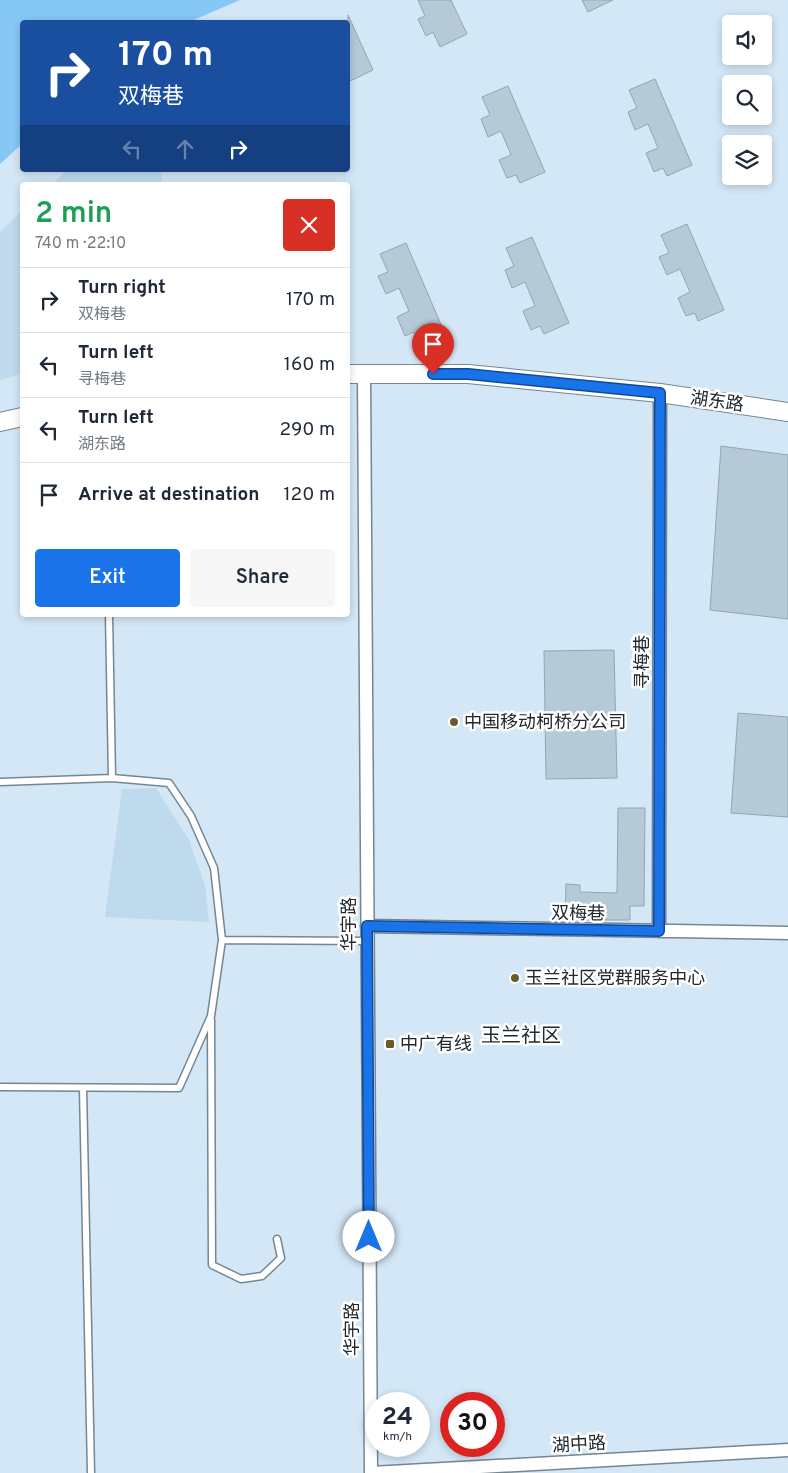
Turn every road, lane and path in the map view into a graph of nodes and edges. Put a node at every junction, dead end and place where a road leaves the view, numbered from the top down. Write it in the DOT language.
graph roads {
  1 [pos="356,374"];
  2 [pos="660,393"];
  3 [pos="788,412"];
  4 [pos="20,417"];
  5 [pos="0,422"];
  6 [pos="109,617"];
  7 [pos="112,778"];
  8 [pos="0,782"];
  9 [pos="367,926"];
  10 [pos="659,931"];
  11 [pos="788,933"];
  12 [pos="222,940"];
  13 [pos="367,941"];
  14 [pos="211,1016"];
  15 [pos="0,1087"];
  16 [pos="83,1088"];
  17 [pos="277,1239"];
  18 [pos="788,1450"];
  19 [pos="91,1473"];
  20 [pos="371,1473"];
  1 -- 2 [label="street, 湖东路"];
  1 -- 9 [label="street, 华宇路"];
  2 -- 3 [label="street, 湖东路"];
  2 -- 10 [label="street, 寻梅巷"];
  4 -- 5 [label="street"];
  6 -- 7 [label="lane"];
  7 -- 8 [label="lane"];
  7 -- 12 [label="lane"];
  9 -- 10 [label="street, 双梅巷"];
  9 -- 13 [label="street, 华宇路"];
  10 -- 11 [label="street, 双梅巷"];
  12 -- 13 [label="lane"];
  12 -- 14 [label="lane"];
  13 -- 20 [label="street, 华宇路"];
  14 -- 16 [label="lane"];
  14 -- 17 [label="lane"];
  15 -- 16 [label="lane"];
  16 -- 19 [label="lane"];
  18 -- 20 [label="street, 湖中路"];
}
